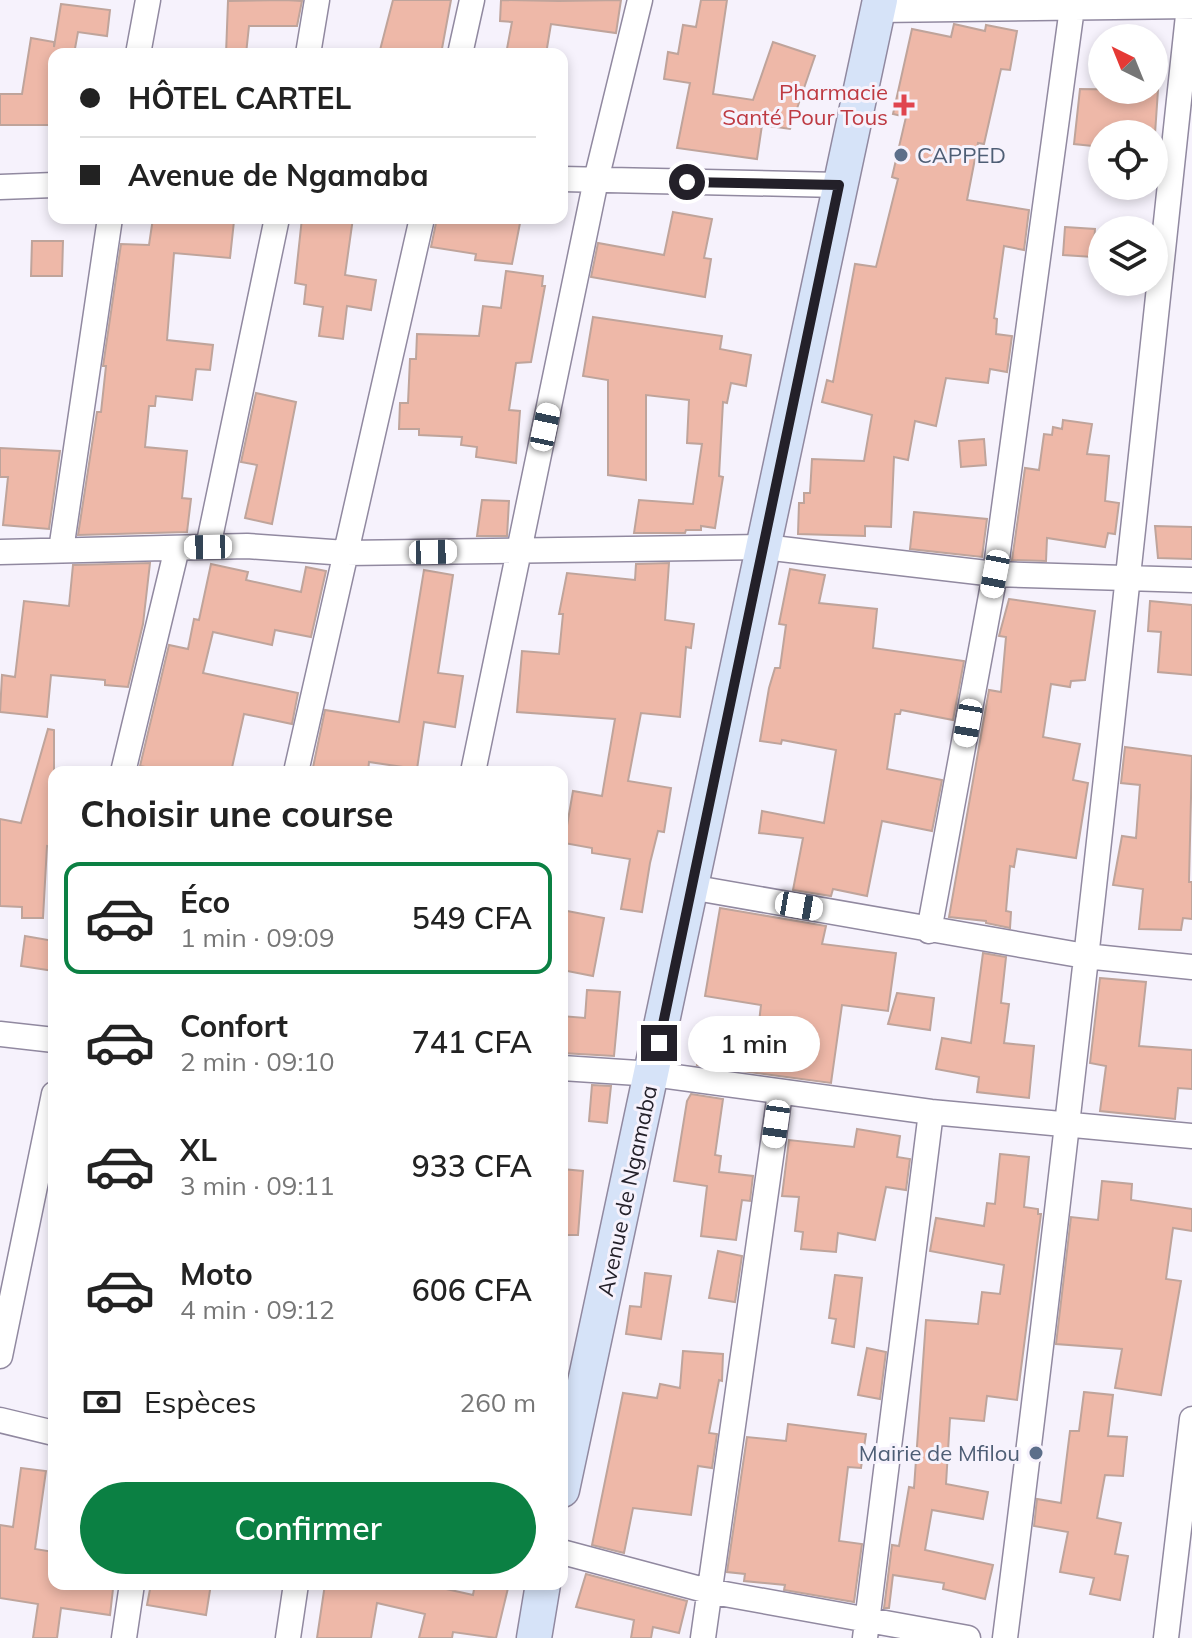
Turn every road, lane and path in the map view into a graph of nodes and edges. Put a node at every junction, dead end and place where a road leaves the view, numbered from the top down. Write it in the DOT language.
graph roads {
  1 [pos="148,0"];
  2 [pos="317,0"];
  3 [pos="472,0"];
  4 [pos="640,0"];
  5 [pos="879,5"];
  6 [pos="1190,6"];
  7 [pos="1072,8"];
  8 [pos="139,48"];
  9 [pos="309,48"];
  10 [pos="461,48"];
  11 [pos="568,179"];
  12 [pos="596,180"];
  13 [pos="48,185"];
  14 [pos="839,185"];
  15 [pos="0,187"];
  16 [pos="109,224"];
  17 [pos="276,224"];
  18 [pos="421,224"];
  19 [pos="208,547"];
  20 [pos="764,547"];
  21 [pos="177,548"];
  22 [pos="61,550"];
  23 [pos="520,551"];
  24 [pos="0,552"];
  25 [pos="346,553"];
  26 [pos="995,574"];
  27 [pos="1128,577"];
  28 [pos="1192,580"];
  29 [pos="124,766"];
  30 [pos="297,766"];
  31 [pos="474,766"];
  32 [pos="690,887"];
  33 [pos="929,931"];
  34 [pos="1085,956"];
  35 [pos="1192,967"];
  36 [pos="0,1034"];
  37 [pos="48,1039"];
  38 [pos="568,1068"];
  39 [pos="653,1074"];
  40 [pos="780,1093"];
  41 [pos="931,1112"];
  42 [pos="48,1123"];
  43 [pos="1064,1126"];
  44 [pos="1192,1136"];
  45 [pos="0,1356"];
  46 [pos="1192,1419"];
  47 [pos="0,1420"];
  48 [pos="48,1432"];
  49 [pos="568,1463"];
  50 [pos="568,1554"];
  51 [pos="131,1590"];
  52 [pos="295,1590"];
  53 [pos="542,1590"];
  54 [pos="708,1591"];
  55 [pos="866,1628"];
  56 [pos="124,1638"];
  57 [pos="288,1638"];
  58 [pos="534,1638"];
  59 [pos="703,1638"];
  60 [pos="968,1638"];
  61 [pos="1005,1638"];
  62 [pos="1166,1638"];
  1 -- 8 [label="street"];
  2 -- 9 [label="street"];
  3 -- 10 [label="street"];
  4 -- 12 [label="street"];
  5 -- 7 [label="street"];
  5 -- 14 [label="street, Avenue de Ngamaba"];
  6 -- 7 [label="street"];
  6 -- 27 [label="street"];
  7 -- 26 [label="street"];
  11 -- 12 [label="street"];
  12 -- 14 [label="street"];
  12 -- 23 [label="street"];
  13 -- 15 [label="street"];
  14 -- 20 [label="street, Avenue de Ngamaba"];
  16 -- 22 [label="street"];
  17 -- 19 [label="street"];
  18 -- 25 [label="street"];
  19 -- 21 [label="street"];
  19 -- 25 [label="street"];
  20 -- 23 [label="street"];
  20 -- 26 [label="street"];
  20 -- 32 [label="street, Avenue de Ngamaba"];
  21 -- 22 [label="street"];
  21 -- 29 [label="street"];
  22 -- 24 [label="street"];
  23 -- 25 [label="street"];
  23 -- 31 [label="street"];
  25 -- 30 [label="street"];
  26 -- 27 [label="street"];
  26 -- 33 [label="street"];
  27 -- 28 [label="street"];
  27 -- 34 [label="street"];
  32 -- 33 [label="street"];
  32 -- 39 [label="street, Avenue de Ngamaba"];
  33 -- 34 [label="street"];
  34 -- 35 [label="street"];
  34 -- 43 [label="street"];
  36 -- 37 [label="street"];
  38 -- 39 [label="street"];
  39 -- 40 [label="street"];
  39 -- 49 [label="street, Avenue de Ngamaba"];
  40 -- 41 [label="street"];
  40 -- 54 [label="street"];
  41 -- 43 [label="street"];
  41 -- 55 [label="street"];
  42 -- 45 [label="street"];
  43 -- 44 [label="street"];
  43 -- 61 [label="street"];
  46 -- 62 [label="street"];
  47 -- 48 [label="street"];
  50 -- 54 [label="street"];
  51 -- 56 [label="street"];
  52 -- 57 [label="street"];
  53 -- 58 [label="street"];
  54 -- 55 [label="street"];
  54 -- 59 [label="street"];
  55 -- 60 [label="street"];
}
